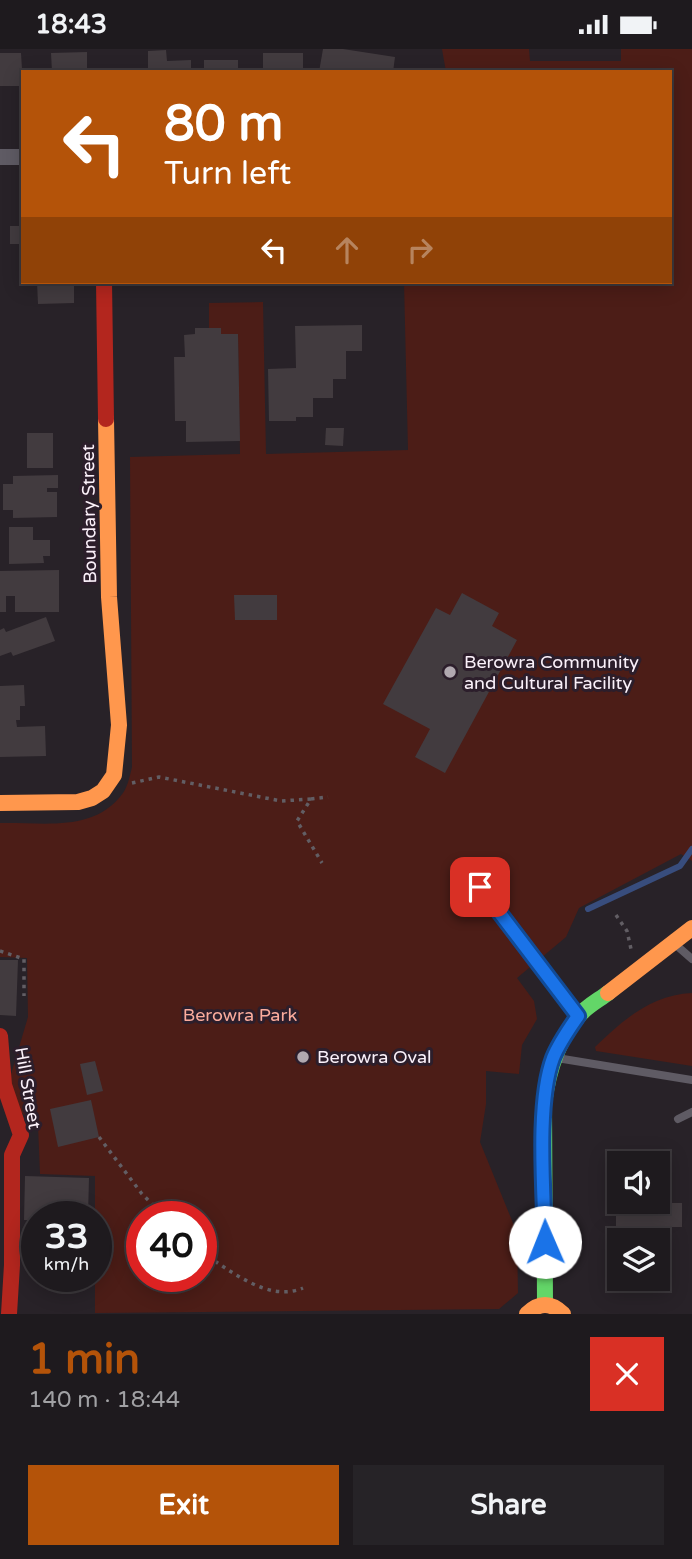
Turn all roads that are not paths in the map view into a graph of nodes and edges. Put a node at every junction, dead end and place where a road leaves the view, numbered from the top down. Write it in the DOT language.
graph roads {
  1 [pos="0,157"];
  2 [pos="21,157"];
  3 [pos="104,284"];
  4 [pos="0,803"];
  5 [pos="480,887"];
  6 [pos="692,928"];
  7 [pos="674,943"];
  8 [pos="692,959"];
  9 [pos="578,1016"];
  10 [pos="0,1036"];
  11 [pos="554,1057"];
  12 [pos="692,1080"];
  13 [pos="692,1112"];
  14 [pos="678,1119"];
  15 [pos="545,1303"];
  16 [pos="9,1314"];
  17 [pos="527,1314"];
  18 [pos="563,1314"];
  1 -- 2 [label="street"];
  3 -- 4 [label="street, Boundary Street"];
  5 -- 9 [label="lane"];
  6 -- 7 [label="street"];
  7 -- 8 [label="lane"];
  7 -- 9 [label="street"];
  9 -- 11 [label="street"];
  10 -- 16 [label="street, Hill Street"];
  11 -- 12 [label="lane"];
  11 -- 15 [label="street"];
  13 -- 14 [label="lane"];
  15 -- 17 [label="street"];
  15 -- 18 [label="street"];
}
